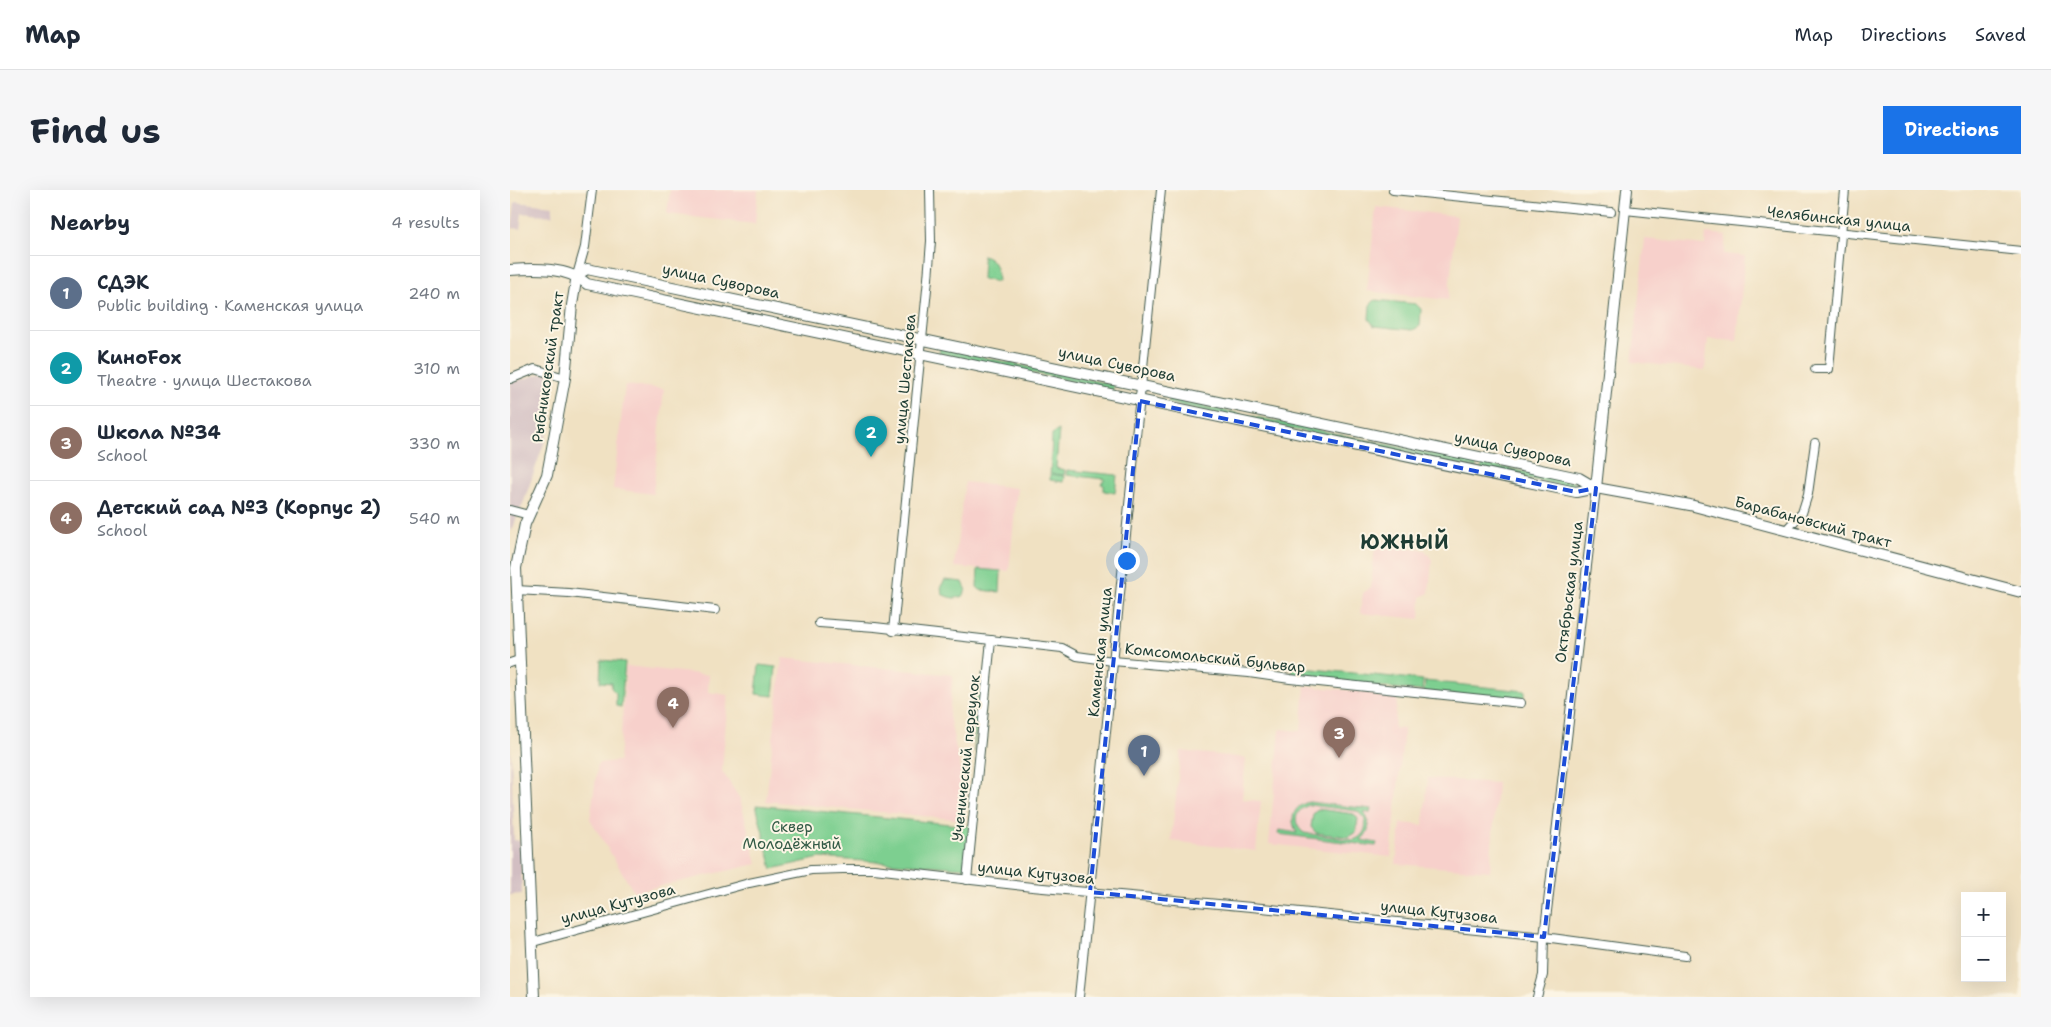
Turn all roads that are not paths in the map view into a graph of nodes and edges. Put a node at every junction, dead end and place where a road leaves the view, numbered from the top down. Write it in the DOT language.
graph roads {
  1 [pos="592,190"];
  2 [pos="930,190"];
  3 [pos="1161,190"];
  4 [pos="1393,190"];
  5 [pos="1627,190"];
  6 [pos="1845,190"];
  7 [pos="1625,210"];
  8 [pos="1611,212"];
  9 [pos="1840,233"];
  10 [pos="2021,251"];
  11 [pos="510,270"];
  12 [pos="577,275"];
  13 [pos="922,338"];
  14 [pos="920,355"];
  15 [pos="1815,369"];
  16 [pos="565,378"];
  17 [pos="510,379"];
  18 [pos="1142,385"];
  19 [pos="1140,401"];
  20 [pos="1815,443"];
  21 [pos="1596,488"];
  22 [pos="510,510"];
  23 [pos="530,515"];
  24 [pos="1786,530"];
  25 [pos="516,590"];
  26 [pos="2021,592"];
  27 [pos="715,610"];
  28 [pos="819,623"];
  29 [pos="893,631"];
  30 [pos="991,640"];
  31 [pos="1113,661"];
  32 [pos="514,662"];
  33 [pos="1521,704"];
  34 [pos="967,880"];
  35 [pos="1090,892"];
  36 [pos="1544,937"];
  37 [pos="533,942"];
  38 [pos="1685,956"];
  39 [pos="534,997"];
  40 [pos="1079,997"];
  41 [pos="1537,997"];
  1 -- 12 [label="street"];
  2 -- 13 [label="street, улица Шестакова"];
  3 -- 18 [label="street, Каменская улица"];
  4 -- 8 [label="street"];
  5 -- 7 [label="main road, Октябрьская улица"];
  6 -- 9 [label="street"];
  7 -- 9 [label="street, Челябинская улица"];
  7 -- 21 [label="main road, Октябрьская улица"];
  9 -- 10 [label="street, Челябинская улица"];
  9 -- 15 [label="street"];
  11 -- 12 [label="main road, улица Суворова"];
  12 -- 13 [label="main road, улица Суворова"];
  12 -- 14 [label="main road, улица Суворова"];
  12 -- 16 [label="main road, Рыбниковский тракт"];
  13 -- 14 [label="street, улица Шестакова"];
  13 -- 18 [label="main road, улица Суворова"];
  14 -- 19 [label="main road, улица Суворова"];
  14 -- 29 [label="street, улица Шестакова"];
  16 -- 17 [label="street"];
  16 -- 23 [label="main road, Рыбниковский тракт"];
  18 -- 19 [label="street, Каменская улица"];
  18 -- 21 [label="main road, улица Суворова"];
  19 -- 21 [label="main road, улица Суворова"];
  19 -- 31 [label="street, Каменская улица"];
  20 -- 24 [label="street"];
  21 -- 24 [label="main road, Барабановский тракт"];
  21 -- 36 [label="street, Октябрьская улица"];
  22 -- 23 [label="street"];
  23 -- 25 [label="main road, Рыбниковский тракт"];
  24 -- 26 [label="main road, Барабановский тракт"];
  25 -- 27 [label="street"];
  25 -- 32 [label="main road, Рыбниковский тракт"];
  28 -- 29 [label="street, Комсомольский бульвар"];
  29 -- 30 [label="street, Комсомольский бульвар"];
  30 -- 31 [label="street, Комсомольский бульвар"];
  30 -- 34 [label="street, Ученический переулок"];
  31 -- 33 [label="street, Комсомольский бульвар"];
  31 -- 35 [label="street, Каменская улица"];
  32 -- 37 [label="main road, Рыбниковский тракт"];
  34 -- 35 [label="street, улица Кутузова"];
  34 -- 37 [label="street, улица Кутузова"];
  35 -- 36 [label="street, улица Кутузова"];
  35 -- 40 [label="street, Каменская улица"];
  36 -- 38 [label="street, улица Кутузова"];
  36 -- 41 [label="street, Октябрьская улица"];
  37 -- 39 [label="main road, Рыбниковский тракт"];
}
